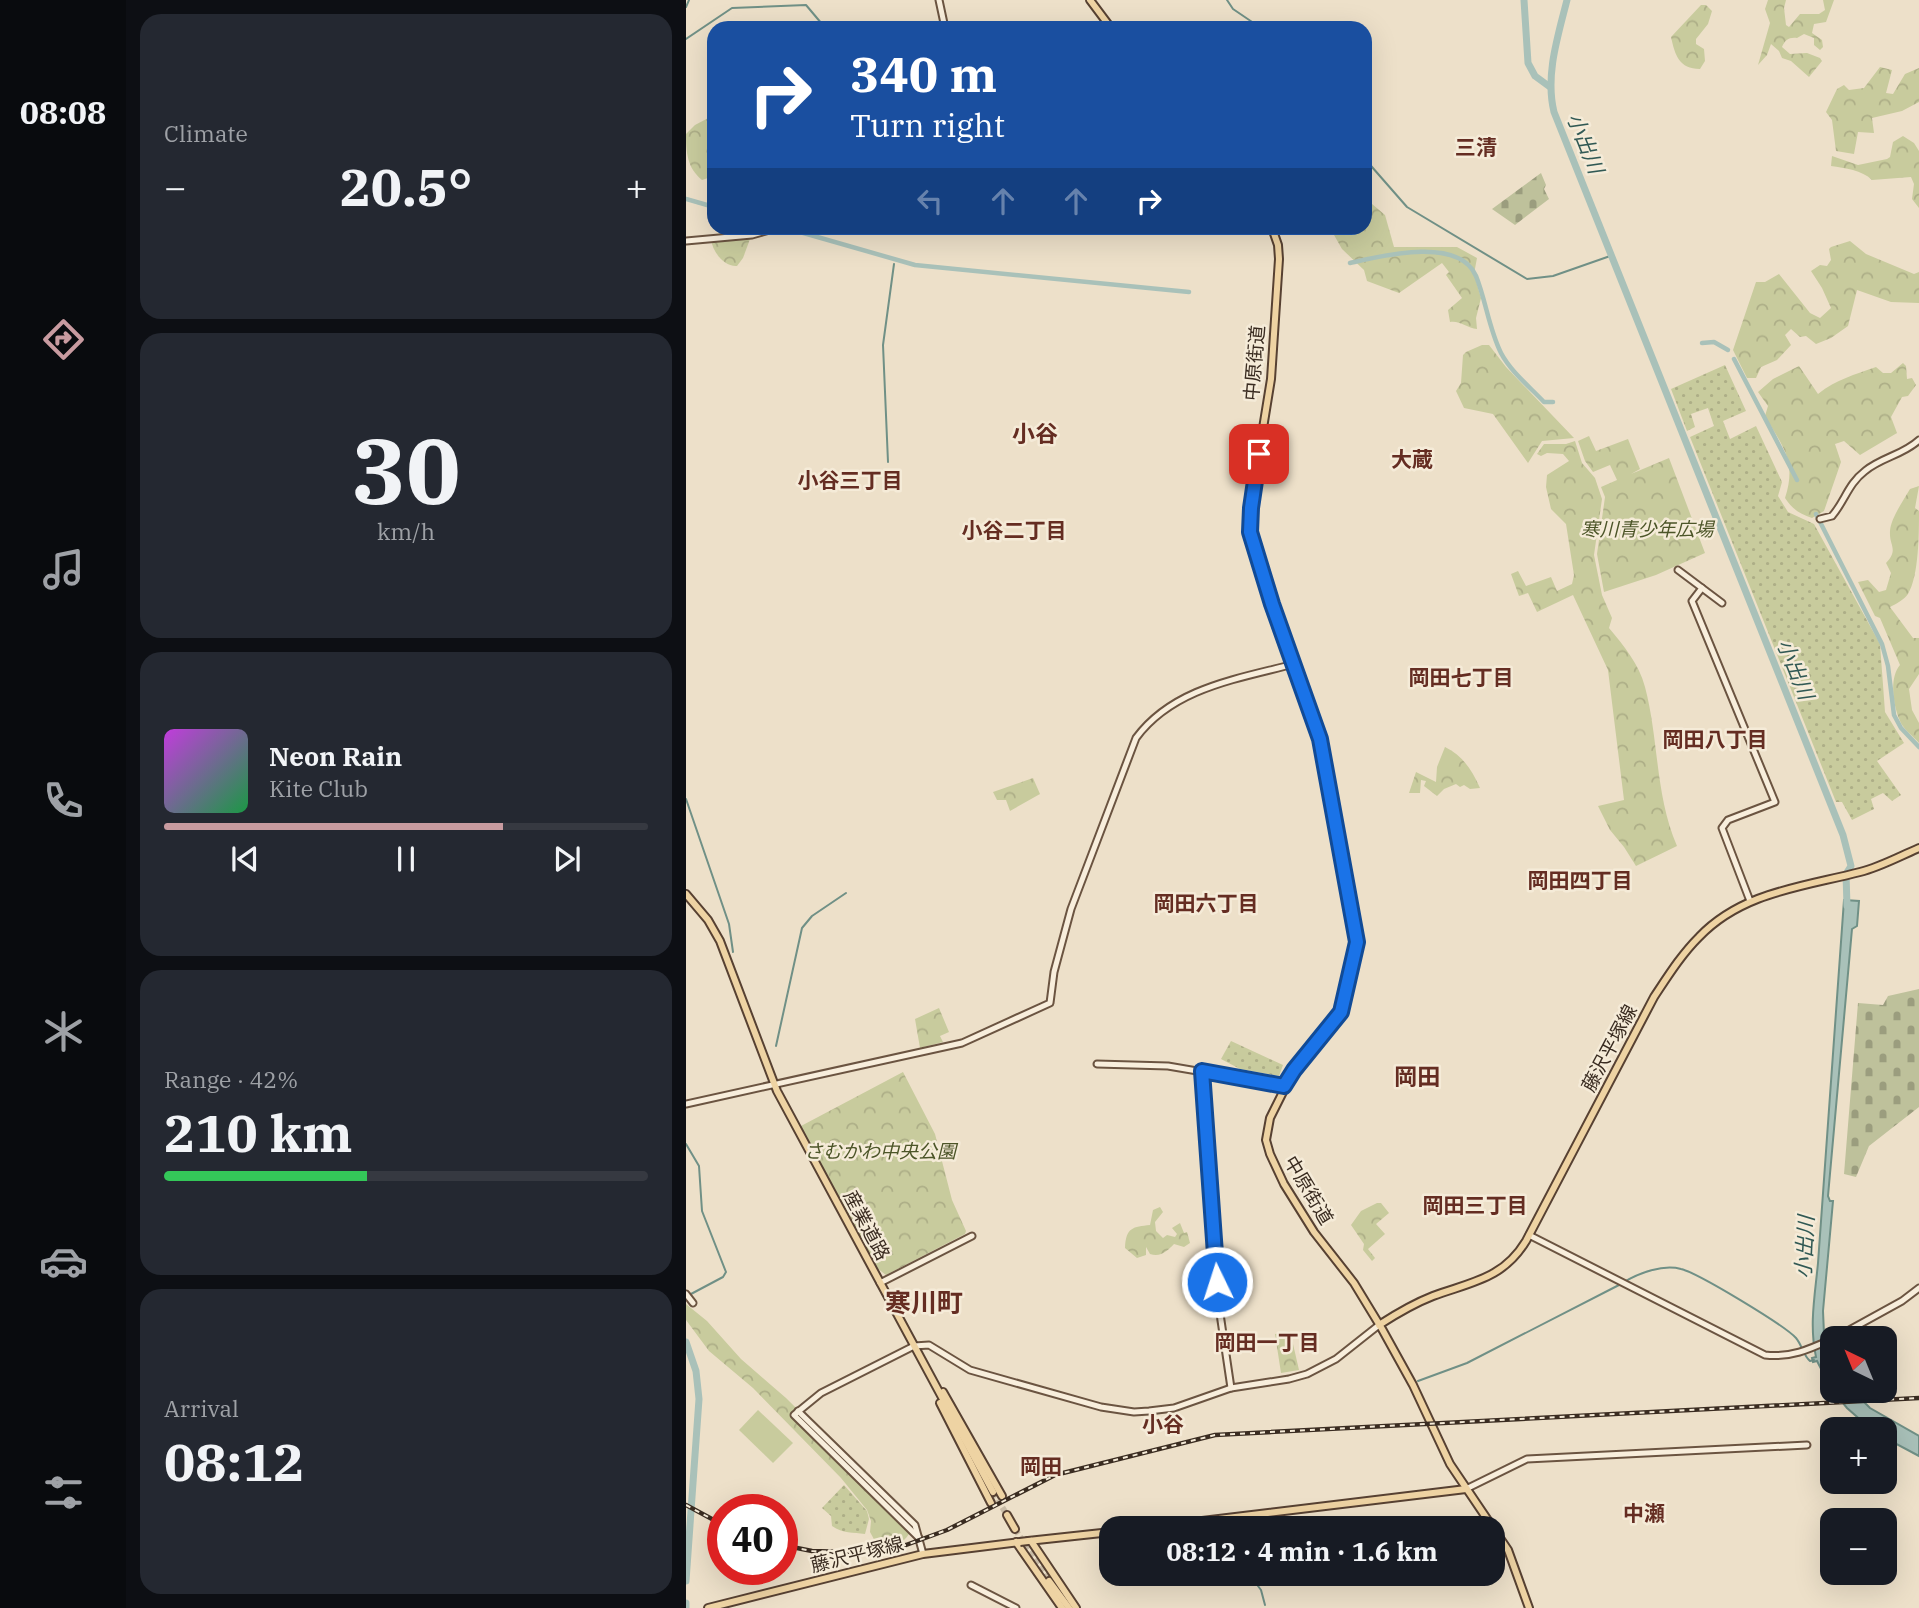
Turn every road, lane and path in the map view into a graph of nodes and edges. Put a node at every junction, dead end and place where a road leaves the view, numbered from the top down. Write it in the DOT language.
graph roads {
  1 [pos="939,0"];
  2 [pos="1090,0"];
  3 [pos="944,21"];
  4 [pos="1106,21"];
  5 [pos="751,235"];
  6 [pos="1274,235"];
  7 [pos="686,241"];
  8 [pos="1919,440"];
  9 [pos="1820,519"];
  10 [pos="1678,570"];
  11 [pos="1702,588"];
  12 [pos="1722,603"];
  13 [pos="1294,664"];
  14 [pos="1919,848"];
  15 [pos="686,894"];
  16 [pos="1750,901"];
  17 [pos="1097,1064"];
  18 [pos="1202,1071"];
  19 [pos="774,1085"];
  20 [pos="1284,1086"];
  21 [pos="686,1104"];
  22 [pos="1529,1235"];
  23 [pos="972,1236"];
  24 [pos="880,1283"];
  25 [pos="1919,1288"];
  26 [pos="686,1294"];
  27 [pos="693,1303"];
  28 [pos="1379,1325"];
  29 [pos="1857,1326"];
  30 [pos="1820,1345"];
  31 [pos="914,1346"];
  32 [pos="929,1374"];
  33 [pos="937,1388"];
  34 [pos="1231,1388"];
  35 [pos="1807,1445"];
  36 [pos="1466,1489"];
  37 [pos="993,1492"];
  38 [pos="1002,1496"];
  39 [pos="991,1503"];
  40 [pos="1007,1516"];
  41 [pos="1237,1516"];
  42 [pos="1015,1529"];
  43 [pos="1099,1533"];
  44 [pos="1030,1541"];
  45 [pos="1018,1542"];
  46 [pos="923,1553"];
  47 [pos="1049,1581"];
  48 [pos="971,1585"];
  49 [pos="708,1608"];
  50 [pos="1016,1608"];
  51 [pos="1062,1608"];
  52 [pos="1069,1608"];
  53 [pos="1076,1608"];
  54 [pos="1529,1608"];
  1 -- 3 [label="street"];
  2 -- 4 [label="main road"];
  5 -- 7 [label="street"];
  6 -- 13 [label="main road, 中原街道"];
  8 -- 9 [label="street"];
  10 -- 11 [label="street"];
  11 -- 12 [label="street"];
  11 -- 16 [label="street"];
  13 -- 19 [label="street"];
  13 -- 20 [label="main road, 中原街道"];
  14 -- 16 [label="main road, 藤沢平塚線"];
  15 -- 19 [label="main road, 産業道路"];
  16 -- 22 [label="main road, 藤沢平塚線"];
  17 -- 18 [label="street"];
  18 -- 20 [label="street"];
  18 -- 34 [label="street"];
  19 -- 21 [label="street"];
  19 -- 24 [label="main road, 産業道路"];
  20 -- 28 [label="main road, 中原街道"];
  22 -- 28 [label="main road, 藤沢平塚線"];
  22 -- 30 [label="street"];
  23 -- 24 [label="street"];
  24 -- 31 [label="main road, 産業道路"];
  25 -- 29 [label="street"];
  26 -- 27 [label="street"];
  28 -- 34 [label="street"];
  28 -- 36 [label="main road, 中原街道"];
  31 -- 32 [label="main road, 産業道路"];
  31 -- 34 [label="street"];
  31 -- 46 [label="street"];
  32 -- 33 [label="main road, 産業道路"];
  32 -- 38 [label="main road"];
  33 -- 37 [label="main road, 産業道路"];
  33 -- 39 [label="main road"];
  35 -- 36 [label="street"];
  36 -- 41 [label="main road"];
  36 -- 54 [label="main road, 中原街道"];
  40 -- 42 [label="main road"];
  43 -- 44 [label="main road"];
  44 -- 45 [label="main road, 藤沢平塚線, bridge"];
  44 -- 53 [label="main road"];
  45 -- 46 [label="main road, 藤沢平塚線"];
  45 -- 51 [label="main road"];
  46 -- 49 [label="main road, 藤沢平塚線"];
  47 -- 52 [label="main road"];
  48 -- 50 [label="street"];
}
